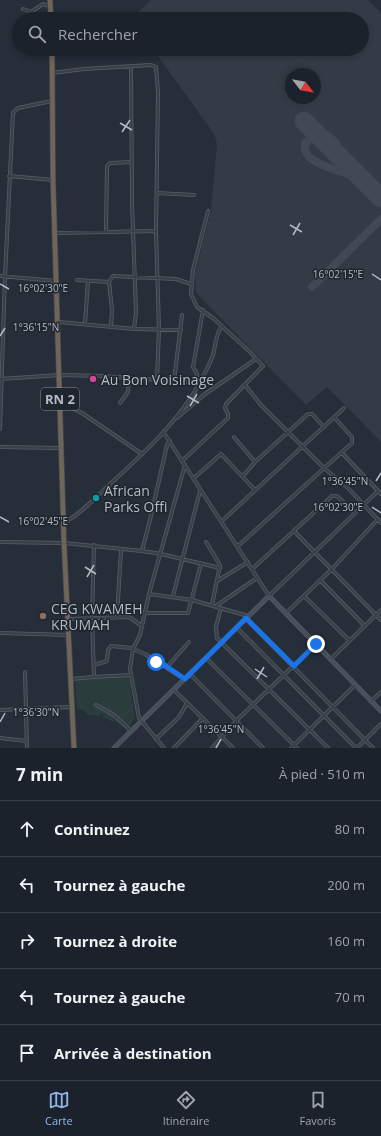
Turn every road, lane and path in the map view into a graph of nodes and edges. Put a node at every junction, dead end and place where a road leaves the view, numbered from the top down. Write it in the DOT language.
graph roads {
  1 [pos="50,0"];
  2 [pos="51,6"];
  3 [pos="22,9"];
  4 [pos="51,12"];
  5 [pos="52,56"];
  6 [pos="130,66"];
  7 [pos="52,73"];
  8 [pos="52,100"];
  9 [pos="132,162"];
  10 [pos="9,176"];
  11 [pos="53,180"];
  12 [pos="157,193"];
  13 [pos="194,195"];
  14 [pos="208,211"];
  15 [pos="133,230"];
  16 [pos="156,231"];
  17 [pos="106,232"];
  18 [pos="55,233"];
  19 [pos="0,276"];
  20 [pos="134,276"];
  21 [pos="5,277"];
  22 [pos="159,278"];
  23 [pos="77,280"];
  24 [pos="58,281"];
  25 [pos="88,281"];
  26 [pos="109,282"];
  27 [pos="191,284"];
  28 [pos="203,310"];
  29 [pos="182,315"];
  30 [pos="4,319"];
  31 [pos="0,320"];
  32 [pos="59,322"];
  33 [pos="85,324"];
  34 [pos="222,326"];
  35 [pos="111,327"];
  36 [pos="134,329"];
  37 [pos="159,330"];
  38 [pos="181,330"];
  39 [pos="256,359"];
  40 [pos="60,375"];
  41 [pos="129,378"];
  42 [pos="1,379"];
  43 [pos="157,379"];
  44 [pos="174,381"];
  45 [pos="198,383"];
  46 [pos="245,385"];
  47 [pos="60,402"];
  48 [pos="120,403"];
  49 [pos="344,408"];
  50 [pos="334,417"];
  51 [pos="174,421"];
  52 [pos="324,426"];
  53 [pos="0,429"];
  54 [pos="289,432"];
  55 [pos="164,433"];
  56 [pos="234,437"];
  57 [pos="170,441"];
  58 [pos="0,446"];
  59 [pos="303,446"];
  60 [pos="62,448"];
  61 [pos="342,453"];
  62 [pos="142,454"];
  63 [pos="183,460"];
  64 [pos="255,462"];
  65 [pos="185,464"];
  66 [pos="324,468"];
  67 [pos="243,476"];
  68 [pos="194,478"];
  69 [pos="255,490"];
  70 [pos="200,491"];
  71 [pos="378,491"];
  72 [pos="381,494"];
  73 [pos="362,504"];
  74 [pos="354,512"];
  75 [pos="378,519"];
  76 [pos="222,521"];
  77 [pos="65,522"];
  78 [pos="381,523"];
  79 [pos="294,530"];
  80 [pos="0,542"];
  81 [pos="206,542"];
  82 [pos="64,543"];
  83 [pos="94,545"];
  84 [pos="238,546"];
  85 [pos="121,550"];
  86 [pos="142,551"];
  87 [pos="314,552"];
  88 [pos="161,554"];
  89 [pos="182,559"];
  90 [pos="248,562"];
  91 [pos="201,564"];
  92 [pos="220,568"];
  93 [pos="252,569"];
  94 [pos="332,569"];
  95 [pos="258,578"];
  96 [pos="320,580"];
  97 [pos="217,581"];
  98 [pos="149,594"];
  99 [pos="173,596"];
  100 [pos="269,596"];
  101 [pos="304,596"];
  102 [pos="192,600"];
  103 [pos="212,605"];
  104 [pos="216,606"];
  105 [pos="221,608"];
  106 [pos="381,610"];
  107 [pos="146,613"];
  108 [pos="285,613"];
  109 [pos="376,615"];
  110 [pos="117,617"];
  111 [pos="248,617"];
  112 [pos="68,619"];
  113 [pos="92,619"];
  114 [pos="381,620"];
  115 [pos="142,626"];
  116 [pos="365,626"];
  117 [pos="237,628"];
  118 [pos="0,633"];
  119 [pos="68,635"];
  120 [pos="349,640"];
  121 [pos="189,642"];
  122 [pos="222,643"];
  123 [pos="316,644"];
  124 [pos="133,649"];
  125 [pos="206,658"];
  126 [pos="331,659"];
  127 [pos="94,665"];
  128 [pos="294,666"];
  129 [pos="168,667"];
  130 [pos="25,672"];
  131 [pos="190,674"];
  132 [pos="285,674"];
  133 [pos="130,675"];
  134 [pos="94,677"];
  135 [pos="70,679"];
  136 [pos="185,679"];
  137 [pos="356,684"];
  138 [pos="269,689"];
  139 [pos="174,690"];
  140 [pos="381,692"];
  141 [pos="371,701"];
  142 [pos="187,703"];
  143 [pos="253,704"];
  144 [pos="96,705"];
  145 [pos="332,706"];
  146 [pos="72,707"];
  147 [pos="0,710"];
  148 [pos="27,710"];
  149 [pos="381,711"];
  150 [pos="323,716"];
  151 [pos="202,718"];
  152 [pos="237,720"];
  153 [pos="140,722"];
  154 [pos="381,724"];
  155 [pos="310,729"];
  156 [pos="131,731"];
  157 [pos="222,737"];
  158 [pos="0,738"];
  159 [pos="156,739"];
  160 [pos="365,740"];
  161 [pos="27,741"];
  162 [pos="294,745"];
  163 [pos="116,747"];
  164 [pos="27,748"];
  165 [pos="74,748"];
  166 [pos="164,748"];
  167 [pos="174,748"];
  168 [pos="212,748"];
  169 [pos="233,748"];
  170 [pos="263,748"];
  171 [pos="291,748"];
  172 [pos="297,748"];
  173 [pos="328,748"];
  174 [pos="356,748"];
  175 [pos="373,748"];
  1 -- 2 [label="highway"];
  2 -- 3 [label="street"];
  2 -- 4 [label="highway"];
  5 -- 7 [label="highway, RN 2"];
  6 -- 7 [label="street"];
  6 -- 9 [label="street"];
  6 -- 12 [label="street"];
  7 -- 8 [label="highway, RN 2"];
  8 -- 10 [label="street"];
  8 -- 11 [label="highway, RN 2"];
  9 -- 15 [label="street"];
  9 -- 17 [label="street"];
  10 -- 11 [label="street"];
  10 -- 21 [label="street"];
  11 -- 18 [label="highway, RN 2"];
  12 -- 13 [label="street"];
  12 -- 16 [label="street"];
  14 -- 27 [label="street"];
  15 -- 16 [label="street"];
  15 -- 17 [label="street"];
  15 -- 20 [label="street"];
  16 -- 22 [label="street"];
  17 -- 18 [label="street"];
  18 -- 24 [label="highway, RN 2"];
  19 -- 21 [label="street"];
  20 -- 22 [label="street"];
  20 -- 26 [label="street"];
  20 -- 36 [label="street"];
  21 -- 24 [label="street"];
  21 -- 30 [label="street"];
  22 -- 27 [label="street"];
  22 -- 37 [label="street"];
  23 -- 25 [label="street"];
  24 -- 32 [label="highway, RN 2"];
  25 -- 26 [label="street"];
  25 -- 33 [label="street"];
  26 -- 35 [label="street"];
  27 -- 28 [label="street"];
  28 -- 34 [label="street"];
  28 -- 45 [label="street"];
  29 -- 38 [label="street"];
  30 -- 31 [label="street"];
  30 -- 42 [label="street"];
  32 -- 33 [label="street"];
  32 -- 40 [label="highway, RN 2"];
  33 -- 35 [label="street"];
  34 -- 39 [label="street"];
  34 -- 45 [label="street"];
  35 -- 36 [label="street"];
  36 -- 37 [label="street"];
  37 -- 38 [label="street"];
  37 -- 43 [label="street"];
  38 -- 44 [label="street"];
  39 -- 46 [label="street"];
  39 -- 51 [label="street"];
  40 -- 41 [label="street"];
  40 -- 42 [label="street"];
  40 -- 47 [label="highway, RN 2"];
  41 -- 43 [label="street"];
  41 -- 48 [label="street"];
  42 -- 53 [label="street"];
  43 -- 44 [label="street"];
  44 -- 45 [label="street"];
  45 -- 51 [label="street"];
  46 -- 54 [label="street"];
  46 -- 63 [label="street"];
  47 -- 60 [label="highway, RN 2"];
  47 -- 62 [label="street"];
  49 -- 50 [label="street"];
  50 -- 52 [label="street"];
  50 -- 61 [label="street"];
  51 -- 55 [label="street"];
  52 -- 54 [label="street"];
  52 -- 59 [label="street"];
  54 -- 59 [label="street"];
  54 -- 64 [label="street"];
  55 -- 57 [label="street"];
  55 -- 62 [label="street"];
  56 -- 64 [label="street"];
  57 -- 63 [label="street"];
  57 -- 86 [label="street"];
  58 -- 60 [label="street"];
  59 -- 66 [label="street"];
  59 -- 69 [label="street"];
  60 -- 77 [label="highway, RN 2"];
  61 -- 66 [label="street"];
  61 -- 71 [label="street"];
  62 -- 77 [label="street"];
  63 -- 65 [label="street"];
  64 -- 67 [label="street"];
  65 -- 68 [label="street"];
  65 -- 88 [label="street"];
  66 -- 73 [label="street"];
  66 -- 84 [label="street"];
  67 -- 68 [label="street"];
  67 -- 69 [label="street"];
  68 -- 70 [label="street"];
  69 -- 76 [label="street"];
  70 -- 76 [label="street"];
  70 -- 89 [label="street"];
  71 -- 72 [label="street"];
  71 -- 73 [label="street"];
  73 -- 74 [label="street"];
  73 -- 75 [label="street"];
  74 -- 79 [label="street"];
  74 -- 87 [label="street"];
  75 -- 78 [label="street"];
  75 -- 94 [label="street"];
  76 -- 84 [label="street"];
  77 -- 82 [label="highway, RN 2"];
  79 -- 87 [label="street"];
  79 -- 93 [label="street"];
  80 -- 82 [label="street"];
  81 -- 92 [label="street"];
  82 -- 83 [label="street"];
  82 -- 112 [label="highway, RN 2"];
  83 -- 85 [label="street"];
  83 -- 113 [label="street"];
  84 -- 90 [label="street"];
  85 -- 86 [label="street"];
  85 -- 110 [label="street"];
  86 -- 88 [label="street"];
  87 -- 94 [label="street"];
  87 -- 100 [label="street"];
  88 -- 89 [label="street"];
  88 -- 98 [label="street"];
  89 -- 91 [label="street"];
  89 -- 99 [label="street"];
  90 -- 93 [label="street"];
  90 -- 97 [label="street"];
  91 -- 92 [label="street"];
  91 -- 102 [label="street"];
  92 -- 97 [label="street"];
  93 -- 95 [label="street"];
  94 -- 96 [label="street"];
  94 -- 109 [label="street"];
  95 -- 100 [label="street"];
  95 -- 104 [label="street"];
  96 -- 101 [label="street"];
  96 -- 116 [label="street"];
  97 -- 103 [label="street"];
  98 -- 99 [label="street"];
  98 -- 107 [label="street"];
  99 -- 102 [label="street"];
  100 -- 108 [label="street"];
  100 -- 111 [label="street"];
  101 -- 108 [label="street"];
  101 -- 120 [label="street"];
  102 -- 103 [label="street"];
  102 -- 107 [label="street"];
  103 -- 104 [label="street"];
  104 -- 105 [label="street"];
  105 -- 111 [label="street"];
  105 -- 122 [label="street"];
  106 -- 109 [label="street"];
  107 -- 115 [label="street"];
  108 -- 123 [label="street"];
  109 -- 114 [label="street"];
  109 -- 116 [label="street"];
  110 -- 113 [label="street"];
  110 -- 115 [label="street"];
  111 -- 117 [label="street"];
  111 -- 128 [label="street"];
  112 -- 113 [label="street"];
  112 -- 119 [label="highway, RN 2"];
  113 -- 127 [label="street"];
  115 -- 124 [label="street"];
  116 -- 120 [label="street"];
  117 -- 122 [label="street"];
  117 -- 132 [label="street"];
  118 -- 119 [label="street"];
  119 -- 135 [label="highway, RN 2"];
  120 -- 126 [label="street"];
  121 -- 129 [label="street"];
  122 -- 125 [label="street"];
  122 -- 138 [label="street"];
  123 -- 126 [label="street"];
  123 -- 128 [label="street"];
  124 -- 127 [label="street"];
  124 -- 129 [label="street"];
  124 -- 133 [label="street"];
  125 -- 131 [label="street"];
  125 -- 143 [label="street"];
  126 -- 137 [label="street"];
  127 -- 134 [label="street"];
  128 -- 132 [label="street"];
  128 -- 145 [label="street"];
  129 -- 136 [label="street"];
  130 -- 148 [label="street"];
  131 -- 136 [label="street"];
  131 -- 152 [label="street"];
  132 -- 138 [label="street"];
  132 -- 150 [label="street"];
  133 -- 134 [label="street"];
  133 -- 153 [label="street"];
  134 -- 135 [label="street"];
  135 -- 146 [label="highway, RN 2"];
  136 -- 139 [label="street"];
  137 -- 141 [label="street"];
  137 -- 145 [label="street"];
  138 -- 143 [label="street"];
  138 -- 155 [label="street"];
  139 -- 142 [label="street"];
  139 -- 153 [label="street"];
  140 -- 141 [label="street"];
  141 -- 149 [label="street"];
  142 -- 151 [label="street"];
  142 -- 159 [label="street"];
  143 -- 152 [label="street"];
  143 -- 162 [label="street"];
  144 -- 156 [label="street"];
  145 -- 150 [label="street"];
  145 -- 160 [label="street"];
  146 -- 148 [label="street"];
  146 -- 165 [label="highway, RN 2"];
  147 -- 148 [label="street"];
  148 -- 161 [label="street"];
  150 -- 155 [label="street"];
  150 -- 174 [label="street"];
  151 -- 157 [label="street"];
  151 -- 167 [label="street"];
  152 -- 157 [label="street"];
  152 -- 170 [label="street"];
  153 -- 156 [label="street"];
  153 -- 159 [label="street"];
  154 -- 160 [label="street"];
  155 -- 162 [label="street"];
  155 -- 173 [label="street"];
  156 -- 163 [label="street"];
  157 -- 168 [label="street"];
  157 -- 169 [label="street"];
  158 -- 161 [label="street"];
  159 -- 166 [label="street"];
  160 -- 174 [label="street"];
  160 -- 175 [label="street"];
  161 -- 164 [label="street"];
  162 -- 171 [label="street"];
  162 -- 172 [label="street"];
}
